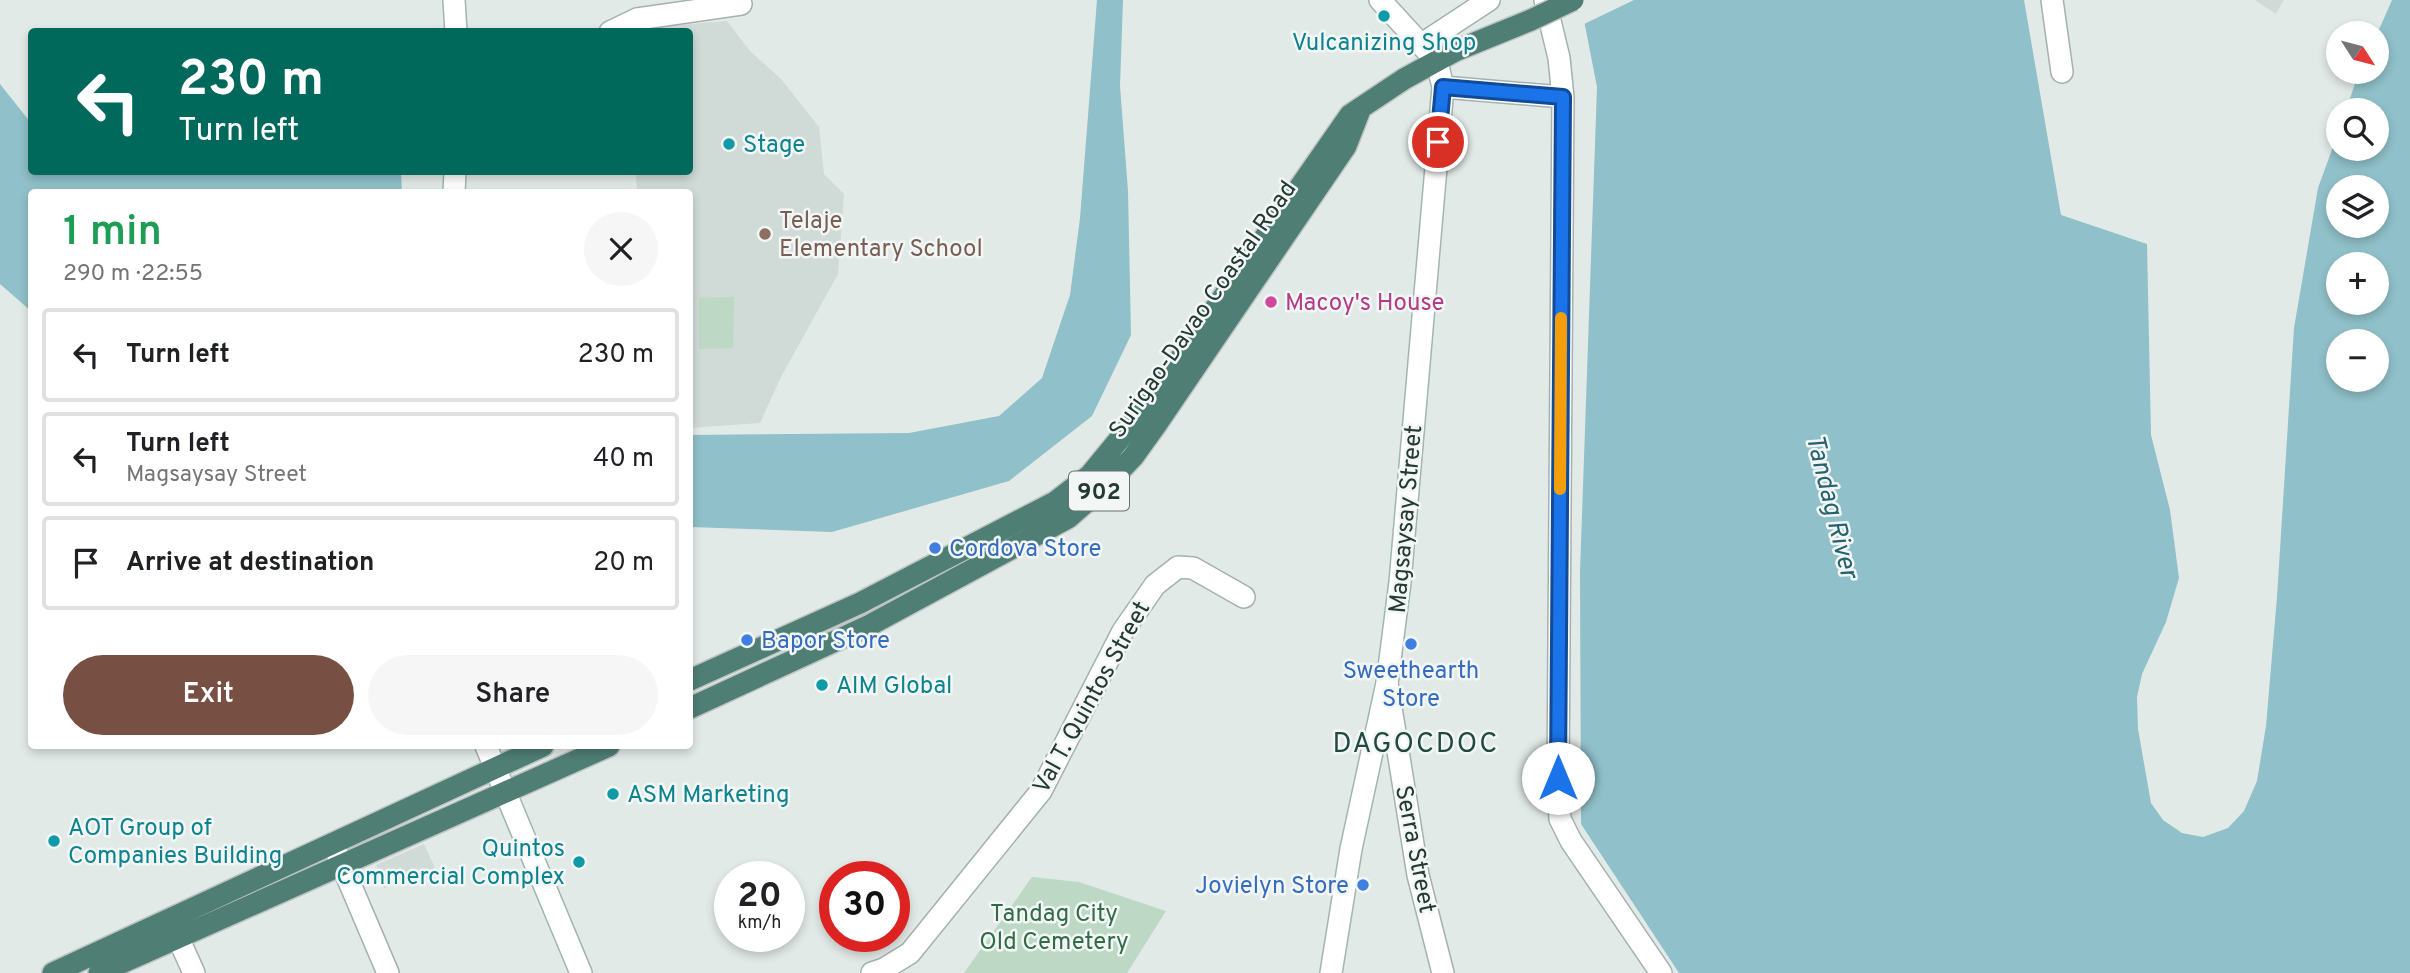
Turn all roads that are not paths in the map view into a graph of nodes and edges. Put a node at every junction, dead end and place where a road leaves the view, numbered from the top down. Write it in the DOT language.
graph roads {
  1 [pos="454,0"];
  2 [pos="1380,0"];
  3 [pos="1489,0"];
  4 [pos="1545,0"];
  5 [pos="1573,0"];
  6 [pos="2052,0"];
  7 [pos="741,4"];
  8 [pos="456,28"];
  9 [pos="618,28"];
  10 [pos="1422,44"];
  11 [pos="1437,62"];
  12 [pos="2062,72"];
  13 [pos="1443,87"];
  14 [pos="1563,97"];
  15 [pos="1141,430"];
  16 [pos="1244,597"];
  17 [pos="860,603"];
  18 [pos="870,625"];
  19 [pos="693,679"];
  20 [pos="1387,683"];
  21 [pos="693,707"];
  22 [pos="487,749"];
  23 [pos="535,749"];
  24 [pos="602,749"];
  25 [pos="494,767"];
  26 [pos="505,794"];
  27 [pos="333,844"];
  28 [pos="341,865"];
  29 [pos="174,929"];
  30 [pos="53,973"];
  31 [pos="99,973"];
  32 [pos="194,973"];
  33 [pos="388,973"];
  34 [pos="580,973"];
  35 [pos="872,973"];
  36 [pos="1332,973"];
  37 [pos="1443,973"];
  38 [pos="1661,973"];
  1 -- 8 [label="street"];
  2 -- 10 [label="street"];
  3 -- 10 [label="street"];
  4 -- 14 [label="street"];
  5 -- 11 [label="highway, Surigao-Davao Coastal Road / 902, bridge"];
  6 -- 12 [label="street"];
  7 -- 9 [label="street"];
  10 -- 11 [label="street"];
  11 -- 13 [label="street, Magsaysay Street"];
  11 -- 15 [label="highway, Surigao-Davao Coastal Road / 902"];
  13 -- 14 [label="street"];
  13 -- 20 [label="street, Magsaysay Street"];
  14 -- 38 [label="street"];
  15 -- 17 [label="highway, Surigao-Davao Coastal Road / 902"];
  15 -- 18 [label="highway, Surigao-Davao Coastal Road / 902"];
  16 -- 35 [label="street, Val T. Quintos Street"];
  17 -- 18 [label="highway"];
  17 -- 19 [label="highway, Surigao-Davao Coastal Road / 902"];
  18 -- 21 [label="highway, Surigao-Davao Coastal Road / 902"];
  20 -- 36 [label="street, Magsaysay Street"];
  20 -- 37 [label="street, Serra Street"];
  22 -- 25 [label="street"];
  23 -- 25 [label="highway"];
  24 -- 26 [label="highway"];
  25 -- 26 [label="street"];
  25 -- 27 [label="highway"];
  26 -- 28 [label="highway"];
  26 -- 34 [label="street"];
  27 -- 28 [label="street"];
  27 -- 29 [label="highway"];
  28 -- 29 [label="highway"];
  28 -- 33 [label="street"];
  29 -- 30 [label="highway"];
  29 -- 31 [label="highway"];
  29 -- 32 [label="street"];
}
